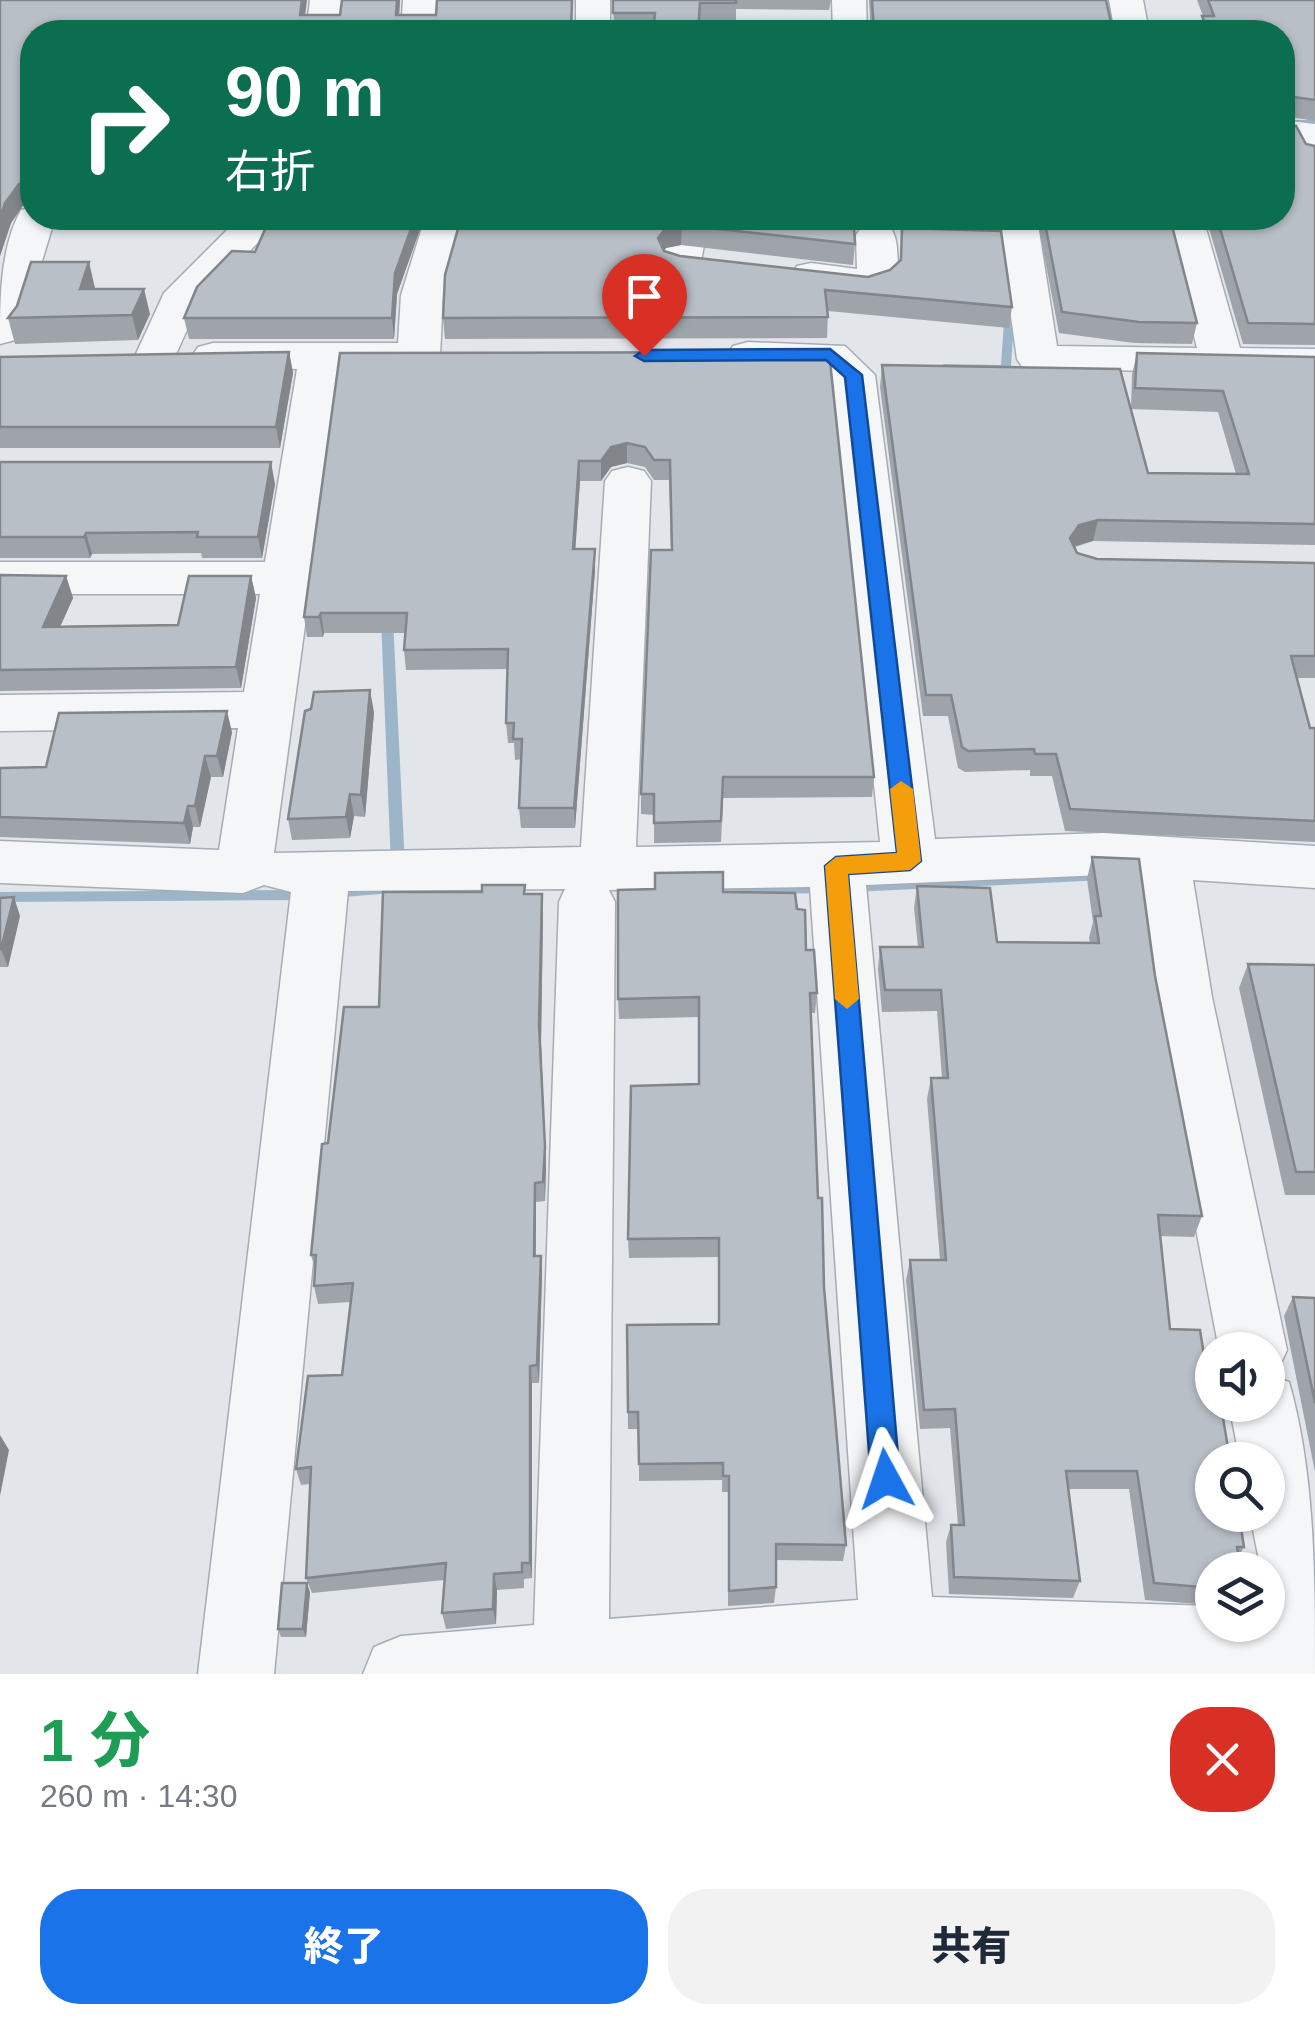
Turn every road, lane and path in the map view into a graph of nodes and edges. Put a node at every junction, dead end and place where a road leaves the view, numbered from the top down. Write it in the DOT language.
graph roads {
  1 [pos="31,230"];
  2 [pos="249,230"];
  3 [pos="441,230"];
  4 [pos="689,230"];
  5 [pos="879,230"];
  6 [pos="1187,230"];
  7 [pos="1009,232"];
  8 [pos="774,272"];
  9 [pos="691,274"];
  10 [pos="6,351"];
  11 [pos="713,355"];
  12 [pos="320,356"];
  13 [pos="1222,360"];
  14 [pos="1315,362"];
  15 [pos="628,481"];
  16 [pos="0,578"];
  17 [pos="287,578"];
  18 [pos="267,710"];
  19 [pos="0,712"];
  20 [pos="910,861"];
  21 [pos="0,862"];
  22 [pos="1150,863"];
  23 [pos="1315,866"];
  24 [pos="243,872"];
  25 [pos="838,881"];
  26 [pos="320,886"];
  27 [pos="597,886"];
  28 [pos="1249,1332"];
  29 [pos="1268,1422"];
  30 [pos="898,1634"];
  31 [pos="1314,1647"];
  32 [pos="571,1660"];
  33 [pos="694,1662"];
  34 [pos="236,1674"];
  35 [pos="401,1674"];
  1 -- 10 [label="street"];
  2 -- 12 [label="street"];
  3 -- 12 [label="street"];
  4 -- 9 [label="street"];
  5 -- 8 [label="street"];
  6 -- 13 [label="street"];
  7 -- 13 [label="street"];
  11 -- 20 [label="street"];
  12 -- 17 [label="street"];
  13 -- 14 [label="street"];
  15 -- 27 [label="street"];
  16 -- 17 [label="street"];
  17 -- 18 [label="street"];
  18 -- 19 [label="street"];
  18 -- 24 [label="street"];
  20 -- 22 [label="street"];
  20 -- 25 [label="street"];
  21 -- 24 [label="street"];
  22 -- 23 [label="street"];
  22 -- 28 [label="street"];
  24 -- 26 [label="street"];
  25 -- 27 [label="street"];
  25 -- 30 [label="street"];
  26 -- 27 [label="street"];
  26 -- 34 [label="street"];
  27 -- 32 [label="street"];
  29 -- 31 [label="street"];
  30 -- 31 [label="street"];
  30 -- 33 [label="street"];
  32 -- 33 [label="street"];
  32 -- 35 [label="street"];
}
